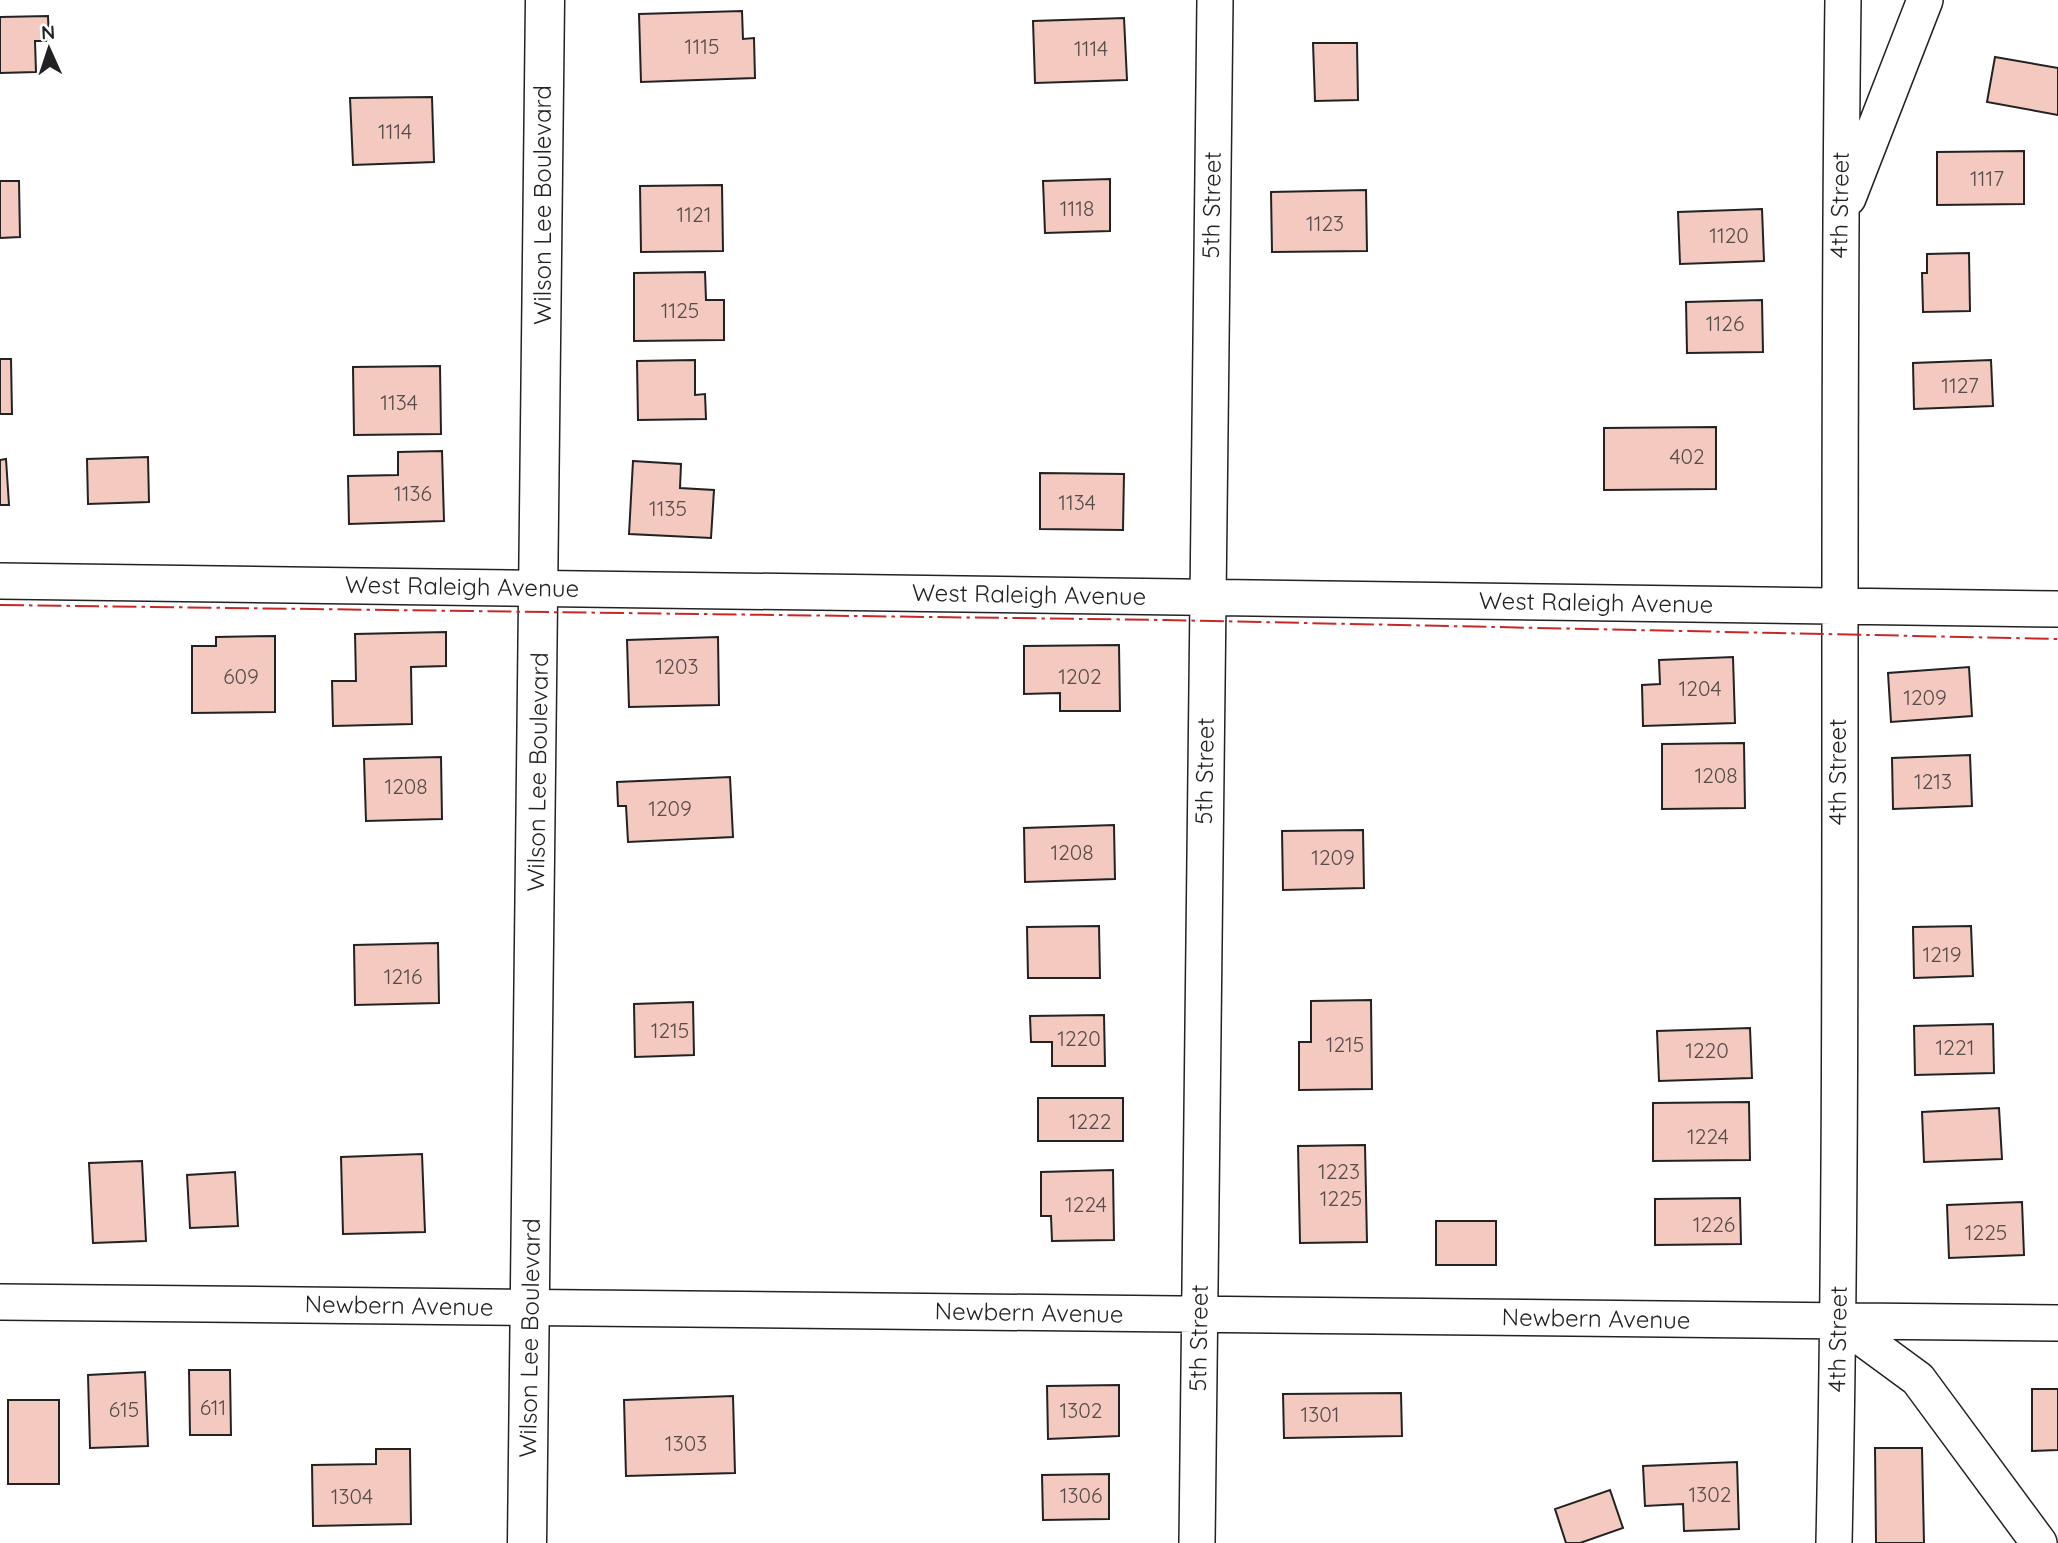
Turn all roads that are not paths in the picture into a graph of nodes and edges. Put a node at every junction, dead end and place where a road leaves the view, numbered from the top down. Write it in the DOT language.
graph roads {
  1 [pos="545,0"];
  2 [pos="1215,0"];
  3 [pos="1843,0"];
  4 [pos="1925,0"];
  5 [pos="1840,218"];
  6 [pos="0,581"];
  7 [pos="540,588"];
  8 [pos="1208,597"];
  9 [pos="1838,606"];
  10 [pos="2058,609"];
  11 [pos="0,1302"];
  12 [pos="530,1308"];
  13 [pos="1199,1315"];
  14 [pos="1839,1321"];
  15 [pos="2058,1323"];
  16 [pos="527,1543"];
  17 [pos="1197,1543"];
  18 [pos="1834,1543"];
  19 [pos="2039,1543"];
  1 -- 7 [label="street, Wilson Lee Boulevard"];
  2 -- 8 [label="street, 5th Street"];
  3 -- 5 [label="street, 4th Street"];
  4 -- 5 [label="street"];
  5 -- 9 [label="street, 4th Street"];
  6 -- 7 [label="street, West Raleigh Avenue"];
  7 -- 8 [label="street, West Raleigh Avenue"];
  7 -- 12 [label="street, Wilson Lee Boulevard"];
  8 -- 9 [label="street, West Raleigh Avenue"];
  8 -- 13 [label="street, 5th Street"];
  9 -- 10 [label="street, West Raleigh Avenue"];
  9 -- 14 [label="street, 4th Street"];
  11 -- 12 [label="street, Newbern Avenue"];
  12 -- 13 [label="street, Newbern Avenue"];
  12 -- 16 [label="street, Wilson Lee Boulevard"];
  13 -- 14 [label="street, Newbern Avenue"];
  13 -- 17 [label="street, 5th Street"];
  14 -- 15 [label="street, Newbern Avenue"];
  14 -- 18 [label="street, 4th Street"];
  14 -- 19 [label="street"];
}
